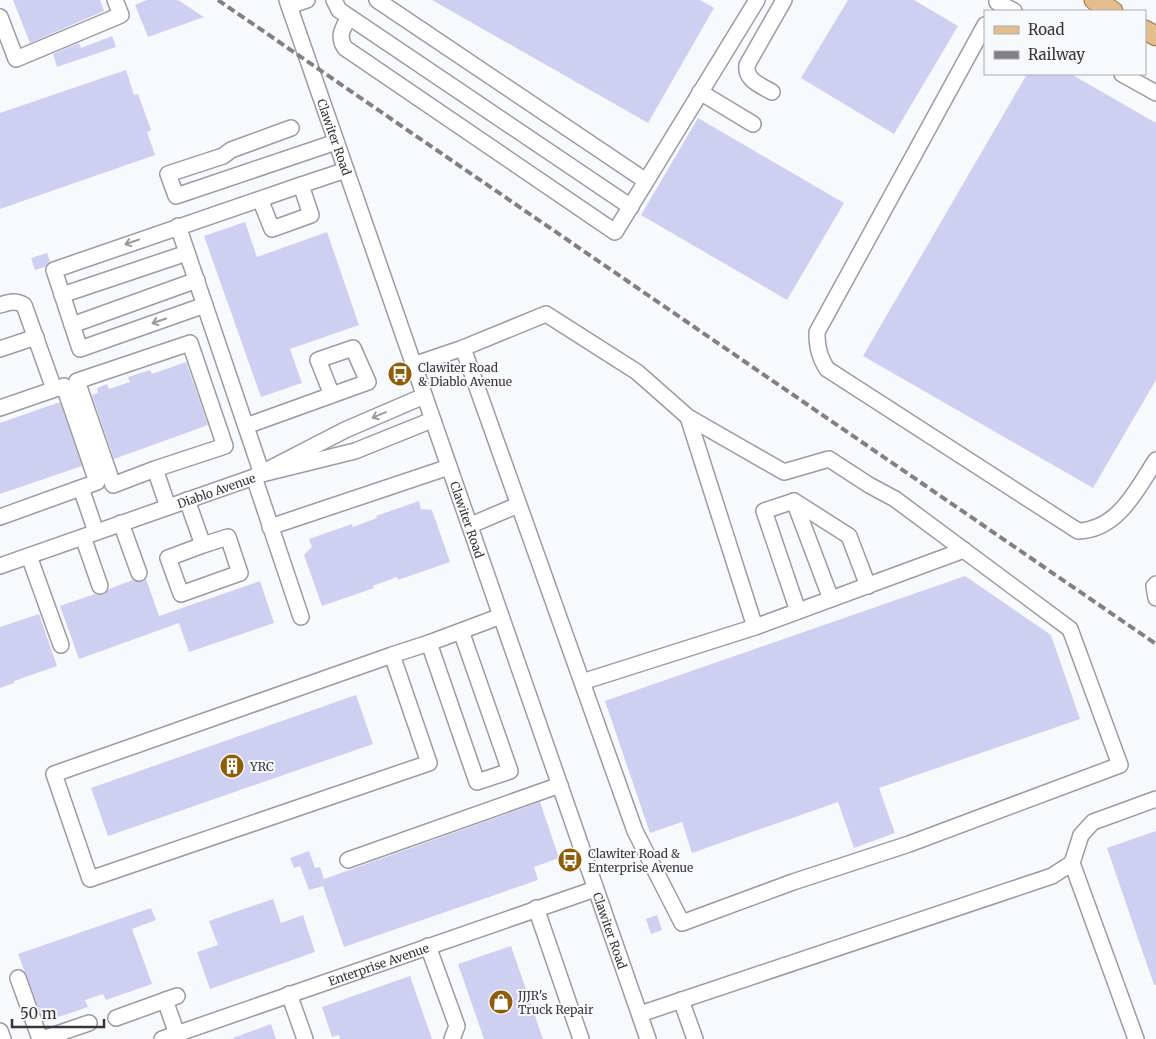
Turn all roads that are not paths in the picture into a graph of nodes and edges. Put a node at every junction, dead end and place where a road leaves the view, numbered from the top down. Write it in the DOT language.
graph roads {
  1 [pos="115,0"];
  2 [pos="307,0"];
  3 [pos="334,0"];
  4 [pos="377,0"];
  5 [pos="784,0"];
  6 [pos="1094,0"];
  7 [pos="753,1"];
  8 [pos="288,3"];
  9 [pos="996,4"];
  10 [pos="1011,10"];
  11 [pos="1111,10"];
  12 [pos="0,17"];
  13 [pos="349,17"];
  14 [pos="984,27"];
  15 [pos="1124,75"];
  16 [pos="700,92"];
  17 [pos="772,92"];
  18 [pos="1156,93"];
  19 [pos="753,124"];
  20 [pos="290,128"];
  21 [pos="336,142"];
  22 [pos="346,170"];
  23 [pos="646,181"];
  24 [pos="301,185"];
  25 [pos="260,199"];
  26 [pos="631,206"];
  27 [pos="178,226"];
  28 [pos="187,253"];
  29 [pos="197,280"];
  30 [pos="62,295"];
  31 [pos="0,305"];
  32 [pos="205,305"];
  33 [pos="72,325"];
  34 [pos="36,337"];
  35 [pos="463,348"];
  36 [pos="0,349"];
  37 [pos="413,365"];
  38 [pos="54,390"];
  39 [pos="332,395"];
  40 [pos="424,396"];
  41 [pos="0,408"];
  42 [pos="688,417"];
  43 [pos="432,420"];
  44 [pos="246,426"];
  45 [pos="1156,460"];
  46 [pos="449,467"];
  47 [pos="155,469"];
  48 [pos="258,475"];
  49 [pos="81,488"];
  50 [pos="186,500"];
  51 [pos="794,501"];
  52 [pos="518,505"];
  53 [pos="168,507"];
  54 [pos="0,517"];
  55 [pos="121,523"];
  56 [pos="471,525"];
  57 [pos="270,527"];
  58 [pos="90,535"];
  59 [pos="203,545"];
  60 [pos="964,550"];
  61 [pos="29,556"];
  62 [pos="1,564"];
  63 [pos="139,573"];
  64 [pos="1156,584"];
  65 [pos="100,586"];
  66 [pos="868,586"];
  67 [pos="1156,598"];
  68 [pos="832,599"];
  69 [pos="798,611"];
  70 [pos="501,616"];
  71 [pos="301,617"];
  72 [pos="755,627"];
  73 [pos="461,631"];
  74 [pos="429,642"];
  75 [pos="62,645"];
  76 [pos="392,656"];
  77 [pos="582,682"];
  78 [pos="560,786"];
  79 [pos="1156,799"];
  80 [pos="348,860"];
  81 [pos="1072,863"];
  82 [pos="595,889"];
  83 [pos="536,908"];
  84 [pos="428,946"];
  85 [pos="18,978"];
  86 [pos="289,994"];
  87 [pos="681,1000"];
  88 [pos="640,1014"];
  89 [pos="116,1018"];
  90 [pos="89,1023"];
  91 [pos="0,1030"];
  92 [pos="177,1034"];
  93 [pos="3,1039"];
  94 [pos="41,1039"];
  95 [pos="162,1039"];
  96 [pos="304,1039"];
  97 [pos="452,1039"];
  98 [pos="581,1039"];
  99 [pos="648,1039"];
  100 [pos="695,1039"];
  101 [pos="1136,1039"];
  1 -- 12 [label="street"];
  2 -- 8 [label="street"];
  3 -- 13 [label="street"];
  4 -- 23 [label="street"];
  5 -- 17 [label="street"];
  6 -- 11 [label="main road"];
  7 -- 16 [label="street"];
  8 -- 21 [label="street, Clawiter Road"];
  9 -- 10 [label="street"];
  13 -- 26 [label="street"];
  13 -- 26 [label="street"];
  14 -- 45 [label="street"];
  15 -- 18 [label="street"];
  16 -- 19 [label="street"];
  16 -- 23 [label="street"];
  20 -- 21 [label="street"];
  21 -- 22 [label="street, Clawiter Road"];
  22 -- 24 [label="street"];
  22 -- 37 [label="street, Clawiter Road"];
  23 -- 26 [label="street"];
  24 -- 25 [label="street"];
  24 -- 25 [label="street"];
  25 -- 27 [label="street"];
  27 -- 28 [label="street"];
  27 -- 30 [label="street, one-way"];
  28 -- 29 [label="street"];
  28 -- 30 [label="street"];
  29 -- 32 [label="street"];
  29 -- 33 [label="street"];
  30 -- 33 [label="street"];
  31 -- 34 [label="street"];
  32 -- 33 [label="street, one-way"];
  32 -- 44 [label="street"];
  34 -- 36 [label="street"];
  34 -- 38 [label="street"];
  35 -- 37 [label="street"];
  35 -- 42 [label="street"];
  35 -- 52 [label="street"];
  37 -- 40 [label="street, Clawiter Road"];
  38 -- 41 [label="street"];
  38 -- 49 [label="street"];
  39 -- 44 [label="street"];
  40 -- 43 [label="street, Clawiter Road"];
  40 -- 48 [label="street, Diablo Avenue, one-way"];
  42 -- 60 [label="street"];
  42 -- 72 [label="street"];
  43 -- 46 [label="street, Clawiter Road"];
  43 -- 48 [label="street"];
  44 -- 48 [label="street"];
  46 -- 56 [label="street, Clawiter Road"];
  46 -- 57 [label="street"];
  47 -- 47 [label="street"];
  47 -- 53 [label="street"];
  48 -- 50 [label="street, Diablo Avenue"];
  48 -- 57 [label="street"];
  49 -- 54 [label="street"];
  49 -- 58 [label="street"];
  50 -- 53 [label="street, Diablo Avenue"];
  50 -- 59 [label="street"];
  51 -- 66 [label="street"];
  51 -- 68 [label="street"];
  51 -- 69 [label="street"];
  52 -- 56 [label="street"];
  52 -- 77 [label="street"];
  53 -- 55 [label="street, Diablo Avenue"];
  55 -- 58 [label="street, Diablo Avenue"];
  55 -- 63 [label="street"];
  56 -- 70 [label="street, Clawiter Road"];
  57 -- 71 [label="street"];
  58 -- 61 [label="street, Diablo Avenue"];
  58 -- 65 [label="street"];
  59 -- 59 [label="street"];
  60 -- 66 [label="street"];
  60 -- 77 [label="street"];
  61 -- 62 [label="street, Diablo Avenue"];
  61 -- 75 [label="street"];
  64 -- 67 [label="street"];
  66 -- 68 [label="street"];
  68 -- 69 [label="street"];
  69 -- 72 [label="street"];
  70 -- 73 [label="street"];
  70 -- 78 [label="street, Clawiter Road"];
  72 -- 77 [label="street"];
  73 -- 74 [label="street"];
  73 -- 74 [label="street"];
  74 -- 76 [label="street"];
  76 -- 76 [label="street"];
  78 -- 80 [label="street"];
  78 -- 82 [label="street, Clawiter Road"];
  79 -- 81 [label="street"];
  81 -- 87 [label="street"];
  81 -- 101 [label="street"];
  82 -- 83 [label="street, Enterprise Avenue"];
  82 -- 88 [label="street, Clawiter Road"];
  83 -- 84 [label="street, Enterprise Avenue"];
  83 -- 98 [label="street"];
  84 -- 86 [label="street, Enterprise Avenue"];
  84 -- 97 [label="street"];
  85 -- 94 [label="street"];
  86 -- 92 [label="street, Enterprise Avenue"];
  86 -- 96 [label="street"];
  87 -- 88 [label="street"];
  87 -- 100 [label="street"];
  88 -- 99 [label="street, Clawiter Road"];
  89 -- 92 [label="street"];
  90 -- 94 [label="street"];
  91 -- 93 [label="street"];
  92 -- 95 [label="street, Enterprise Avenue"];
}
